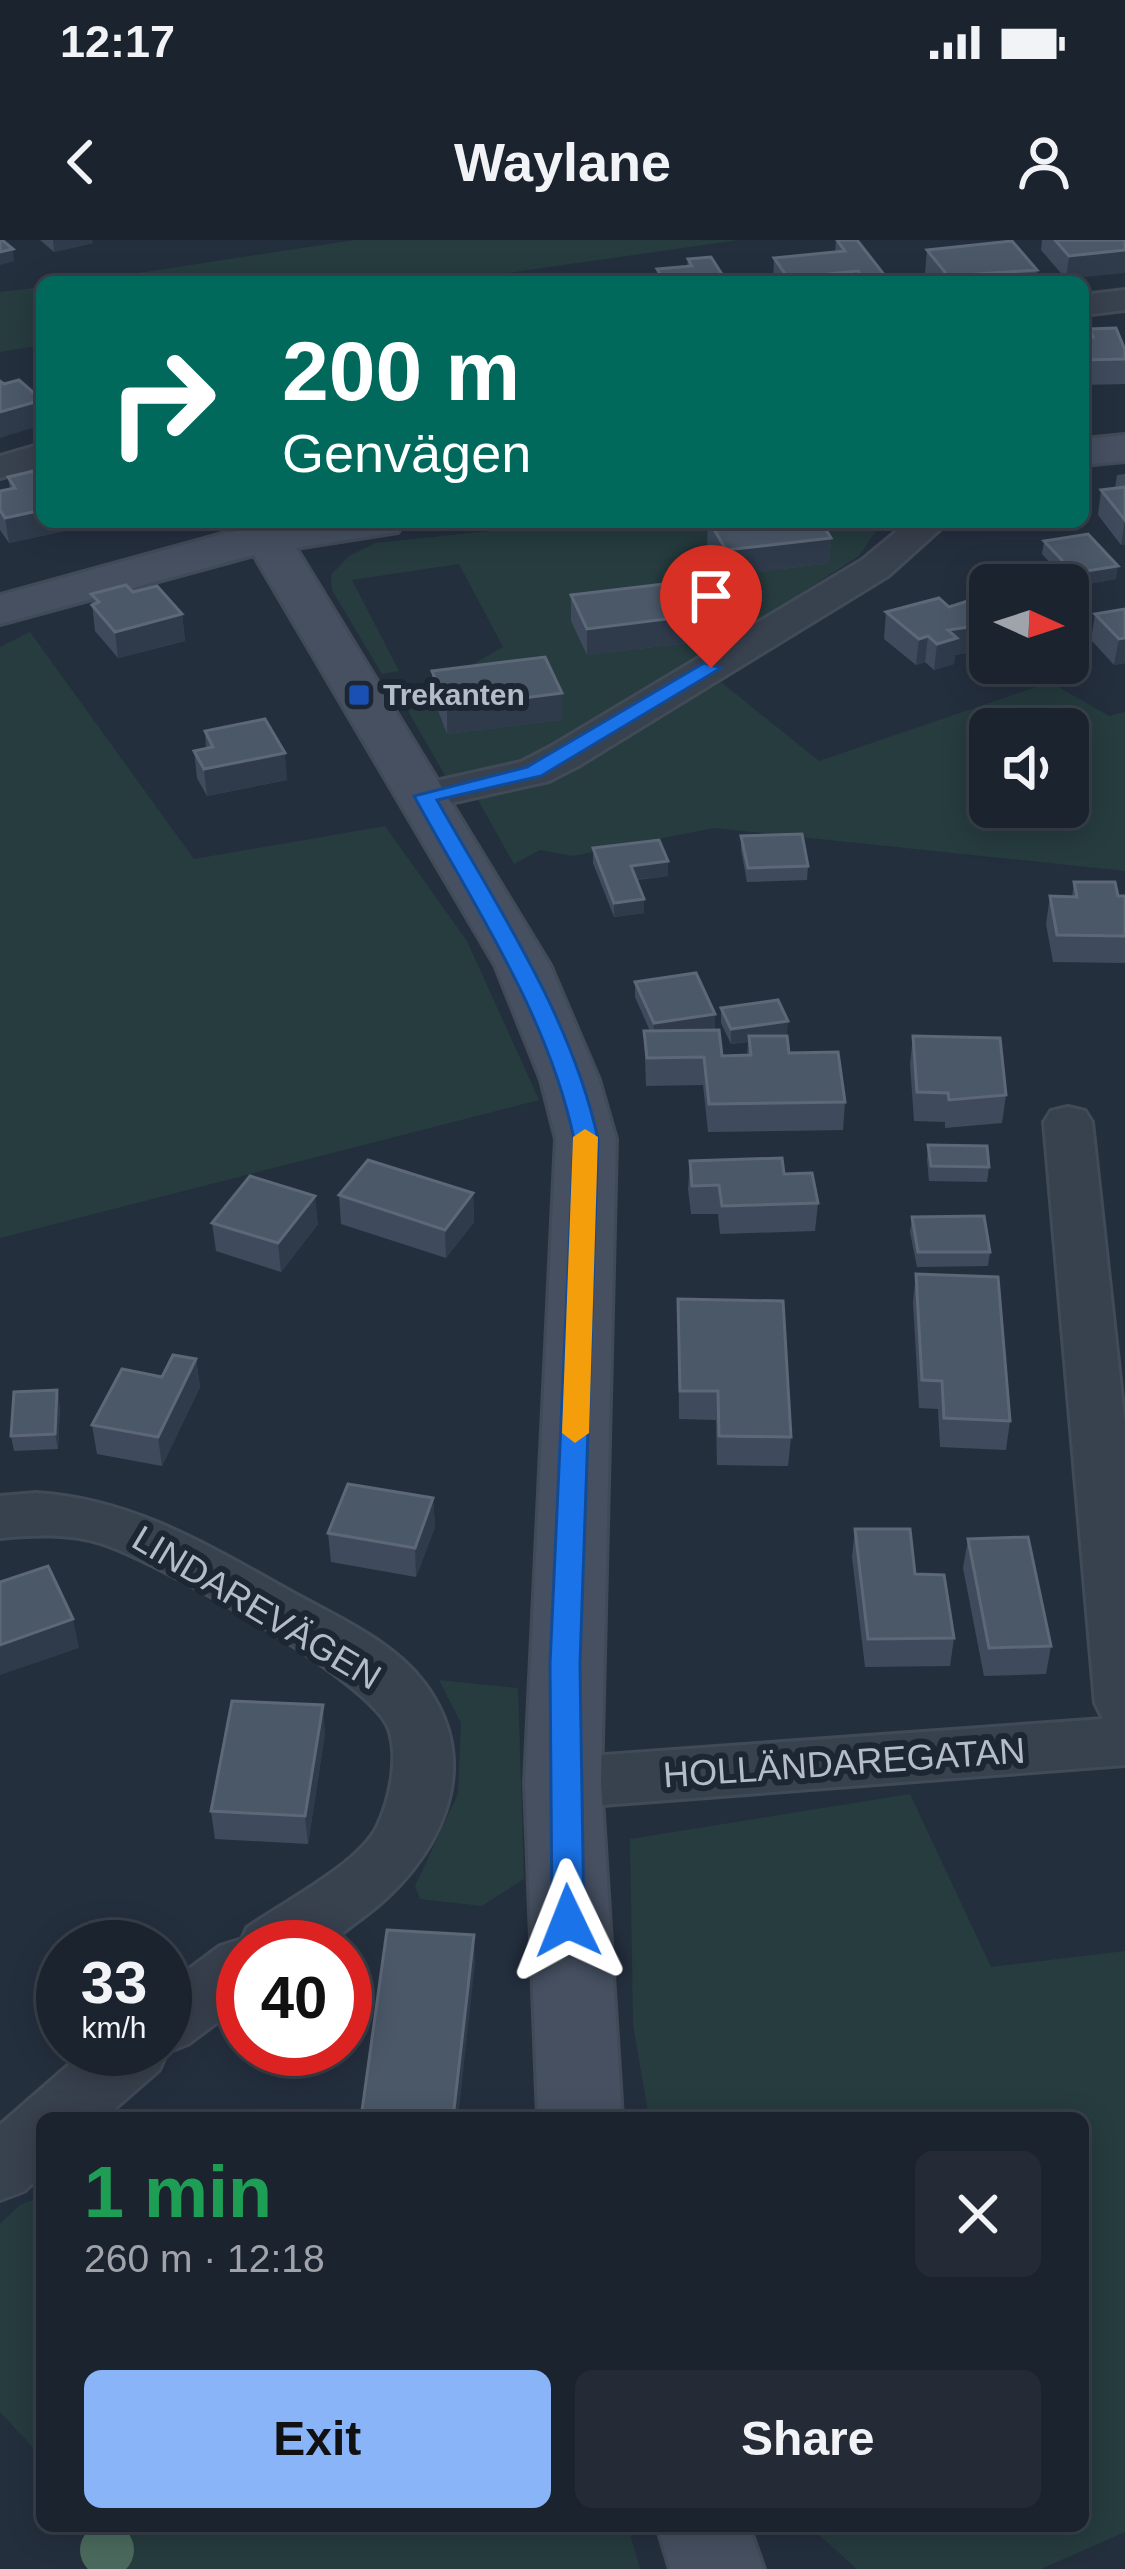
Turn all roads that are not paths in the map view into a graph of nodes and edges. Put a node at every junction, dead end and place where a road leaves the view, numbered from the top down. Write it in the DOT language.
graph roads {
  1 [pos="1125,300"];
  2 [pos="1089,303"];
  3 [pos="1125,448"];
  4 [pos="1089,451"];
  5 [pos="339,528"];
  6 [pos="923,528"];
  7 [pos="267,538"];
  8 [pos="0,610"];
  9 [pos="424,796"];
  10 [pos="1068,1122"];
  11 [pos="0,1517"];
  12 [pos="1125,1703"];
  13 [pos="1125,1741"];
  14 [pos="563,1783"];
  15 [pos="307,1920"];
  16 [pos="580,2112"];
  17 [pos="36,2141"];
  18 [pos="0,2169"];
  19 [pos="706,2532"];
  20 [pos="717,2569"];
  1 -- 2 [label="street"];
  3 -- 4 [label="street"];
  5 -- 7 [label="street"];
  6 -- 9 [label="street"];
  7 -- 8 [label="street"];
  7 -- 9 [label="street"];
  9 -- 14 [label="street"];
  10 -- 12 [label="street"];
  11 -- 15 [label="street, LINDAREVÄGEN"];
  13 -- 14 [label="street, HOLLÄNDAREGATAN"];
  14 -- 16 [label="street"];
  17 -- 18 [label="street"];
  19 -- 20 [label="street"];
}
